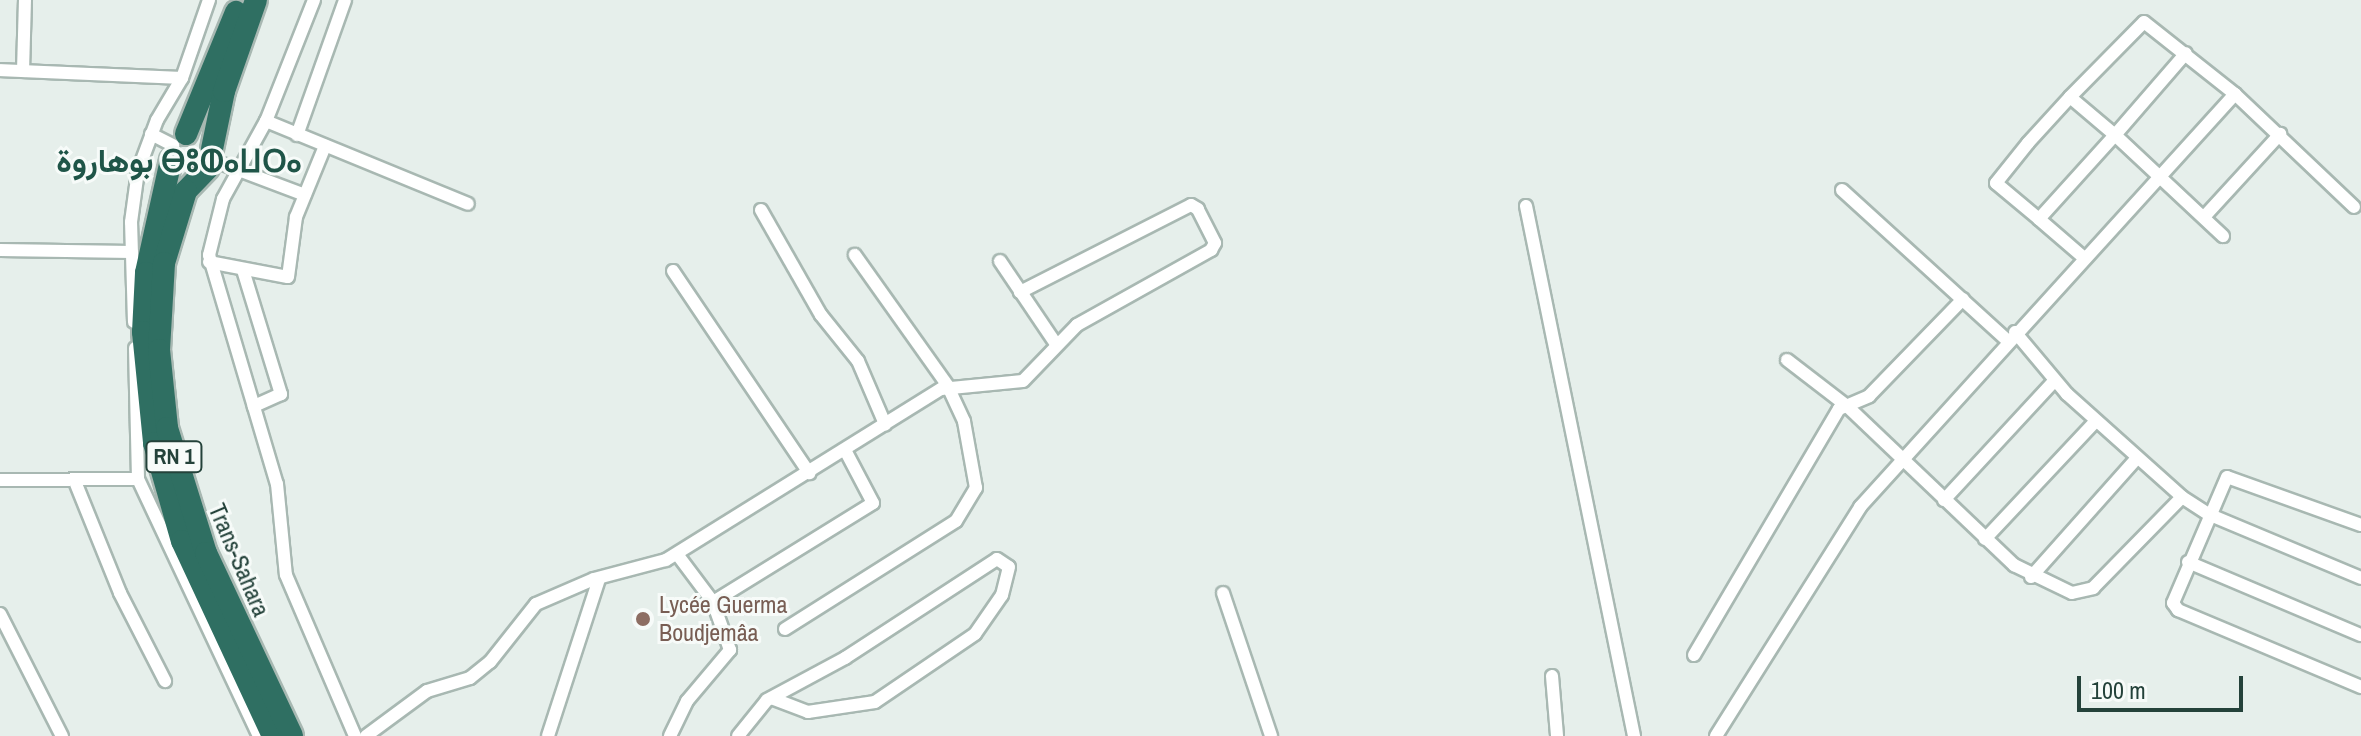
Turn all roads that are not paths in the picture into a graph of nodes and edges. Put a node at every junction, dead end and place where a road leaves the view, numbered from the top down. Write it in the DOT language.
graph roads {
  1 [pos="25,0"];
  2 [pos="209,0"];
  3 [pos="241,0"];
  4 [pos="256,0"];
  5 [pos="314,0"];
  6 [pos="345,0"];
  7 [pos="2186,53"];
  8 [pos="0,70"];
  9 [pos="23,71"];
  10 [pos="182,78"];
  11 [pos="2235,94"];
  12 [pos="2070,97"];
  13 [pos="266,121"];
  14 [pos="151,134"];
  15 [pos="2280,134"];
  16 [pos="297,135"];
  17 [pos="2115,135"];
  18 [pos="176,146"];
  19 [pos="325,146"];
  20 [pos="211,159"];
  21 [pos="240,171"];
  22 [pos="2159,175"];
  23 [pos="1842,190"];
  24 [pos="305,195"];
  25 [pos="468,204"];
  26 [pos="1526,206"];
  27 [pos="2354,207"];
  28 [pos="761,210"];
  29 [pos="2204,217"];
  30 [pos="2039,219"];
  31 [pos="2223,236"];
  32 [pos="0,250"];
  33 [pos="132,252"];
  34 [pos="855,255"];
  35 [pos="2083,257"];
  36 [pos="1000,261"];
  37 [pos="209,262"];
  38 [pos="243,270"];
  39 [pos="673,271"];
  40 [pos="1020,292"];
  41 [pos="1963,299"];
  42 [pos="2011,336"];
  43 [pos="1056,344"];
  44 [pos="1787,360"];
  45 [pos="2055,380"];
  46 [pos="948,386"];
  47 [pos="254,406"];
  48 [pos="1847,406"];
  49 [pos="2096,421"];
  50 [pos="885,424"];
  51 [pos="845,450"];
  52 [pos="2136,459"];
  53 [pos="1901,460"];
  54 [pos="809,473"];
  55 [pos="74,479"];
  56 [pos="138,479"];
  57 [pos="0,480"];
  58 [pos="2182,497"];
  59 [pos="1944,500"];
  60 [pos="2208,514"];
  61 [pos="2361,525"];
  62 [pos="1985,539"];
  63 [pos="677,554"];
  64 [pos="2188,562"];
  65 [pos="2031,577"];
  66 [pos="2361,578"];
  67 [pos="599,579"];
  68 [pos="1223,593"];
  69 [pos="713,602"];
  70 [pos="0,614"];
  71 [pos="785,629"];
  72 [pos="2361,635"];
  73 [pos="1694,655"];
  74 [pos="1552,676"];
  75 [pos="165,681"];
  76 [pos="2361,687"];
  77 [pos="772,698"];
  78 [pos="62,736"];
  79 [pos="259,736"];
  80 [pos="273,736"];
  81 [pos="292,736"];
  82 [pos="355,736"];
  83 [pos="366,736"];
  84 [pos="548,736"];
  85 [pos="670,736"];
  86 [pos="738,736"];
  87 [pos="1271,736"];
  88 [pos="1557,736"];
  89 [pos="1634,736"];
  90 [pos="1716,736"];
  1 -- 9 [label="street"];
  2 -- 10 [label="street"];
  3 -- 18 [label="highway, Trans-Sahara / RN 1"];
  4 -- 20 [label="highway, Trans-Sahara / RN 1"];
  5 -- 13 [label="street"];
  6 -- 16 [label="street"];
  7 -- 11 [label="street"];
  7 -- 12 [label="street"];
  7 -- 17 [label="street"];
  8 -- 9 [label="street"];
  9 -- 10 [label="street"];
  10 -- 14 [label="street"];
  11 -- 15 [label="street"];
  11 -- 22 [label="street"];
  12 -- 17 [label="street"];
  12 -- 30 [label="street"];
  13 -- 16 [label="street"];
  13 -- 21 [label="street"];
  14 -- 18 [label="street"];
  14 -- 33 [label="street"];
  15 -- 27 [label="street"];
  15 -- 29 [label="street"];
  16 -- 19 [label="street"];
  17 -- 22 [label="street"];
  17 -- 30 [label="street"];
  18 -- 20 [label="highway"];
  18 -- 20 [label="highway"];
  18 -- 80 [label="highway, Trans-Sahara / RN 1"];
  19 -- 24 [label="street"];
  19 -- 25 [label="street"];
  20 -- 21 [label="street"];
  20 -- 81 [label="highway, Trans-Sahara / RN 1"];
  21 -- 24 [label="street"];
  21 -- 37 [label="street"];
  22 -- 29 [label="street"];
  22 -- 35 [label="street"];
  23 -- 41 [label="street"];
  24 -- 38 [label="street"];
  26 -- 89 [label="street"];
  28 -- 50 [label="street"];
  29 -- 31 [label="street"];
  30 -- 35 [label="street"];
  32 -- 33 [label="street"];
  33 -- 56 [label="street"];
  34 -- 46 [label="street"];
  35 -- 42 [label="street"];
  36 -- 40 [label="street"];
  37 -- 38 [label="street"];
  37 -- 47 [label="street"];
  38 -- 47 [label="street"];
  39 -- 54 [label="street"];
  40 -- 43 [label="street"];
  40 -- 43 [label="street"];
  41 -- 42 [label="street"];
  41 -- 48 [label="street"];
  42 -- 45 [label="street"];
  42 -- 53 [label="street"];
  43 -- 46 [label="street"];
  44 -- 48 [label="street"];
  45 -- 49 [label="street"];
  45 -- 59 [label="street"];
  46 -- 50 [label="street"];
  46 -- 71 [label="street"];
  47 -- 82 [label="street"];
  48 -- 53 [label="street"];
  48 -- 73 [label="street"];
  49 -- 52 [label="street"];
  49 -- 62 [label="street"];
  50 -- 51 [label="street"];
  51 -- 54 [label="street"];
  51 -- 69 [label="street"];
  52 -- 58 [label="street"];
  52 -- 65 [label="street"];
  53 -- 59 [label="street"];
  53 -- 90 [label="street"];
  54 -- 63 [label="street"];
  55 -- 56 [label="street"];
  55 -- 57 [label="street"];
  55 -- 75 [label="street"];
  56 -- 79 [label="street"];
  58 -- 60 [label="street"];
  58 -- 65 [label="street"];
  59 -- 62 [label="street"];
  60 -- 61 [label="street"];
  60 -- 64 [label="street"];
  60 -- 66 [label="street"];
  62 -- 65 [label="street"];
  63 -- 67 [label="street"];
  63 -- 69 [label="street"];
  64 -- 72 [label="street"];
  64 -- 76 [label="street"];
  67 -- 83 [label="street"];
  67 -- 84 [label="street"];
  68 -- 87 [label="street"];
  69 -- 85 [label="street"];
  70 -- 78 [label="street"];
  74 -- 88 [label="street"];
  77 -- 77 [label="street"];
  77 -- 86 [label="street"];
}
